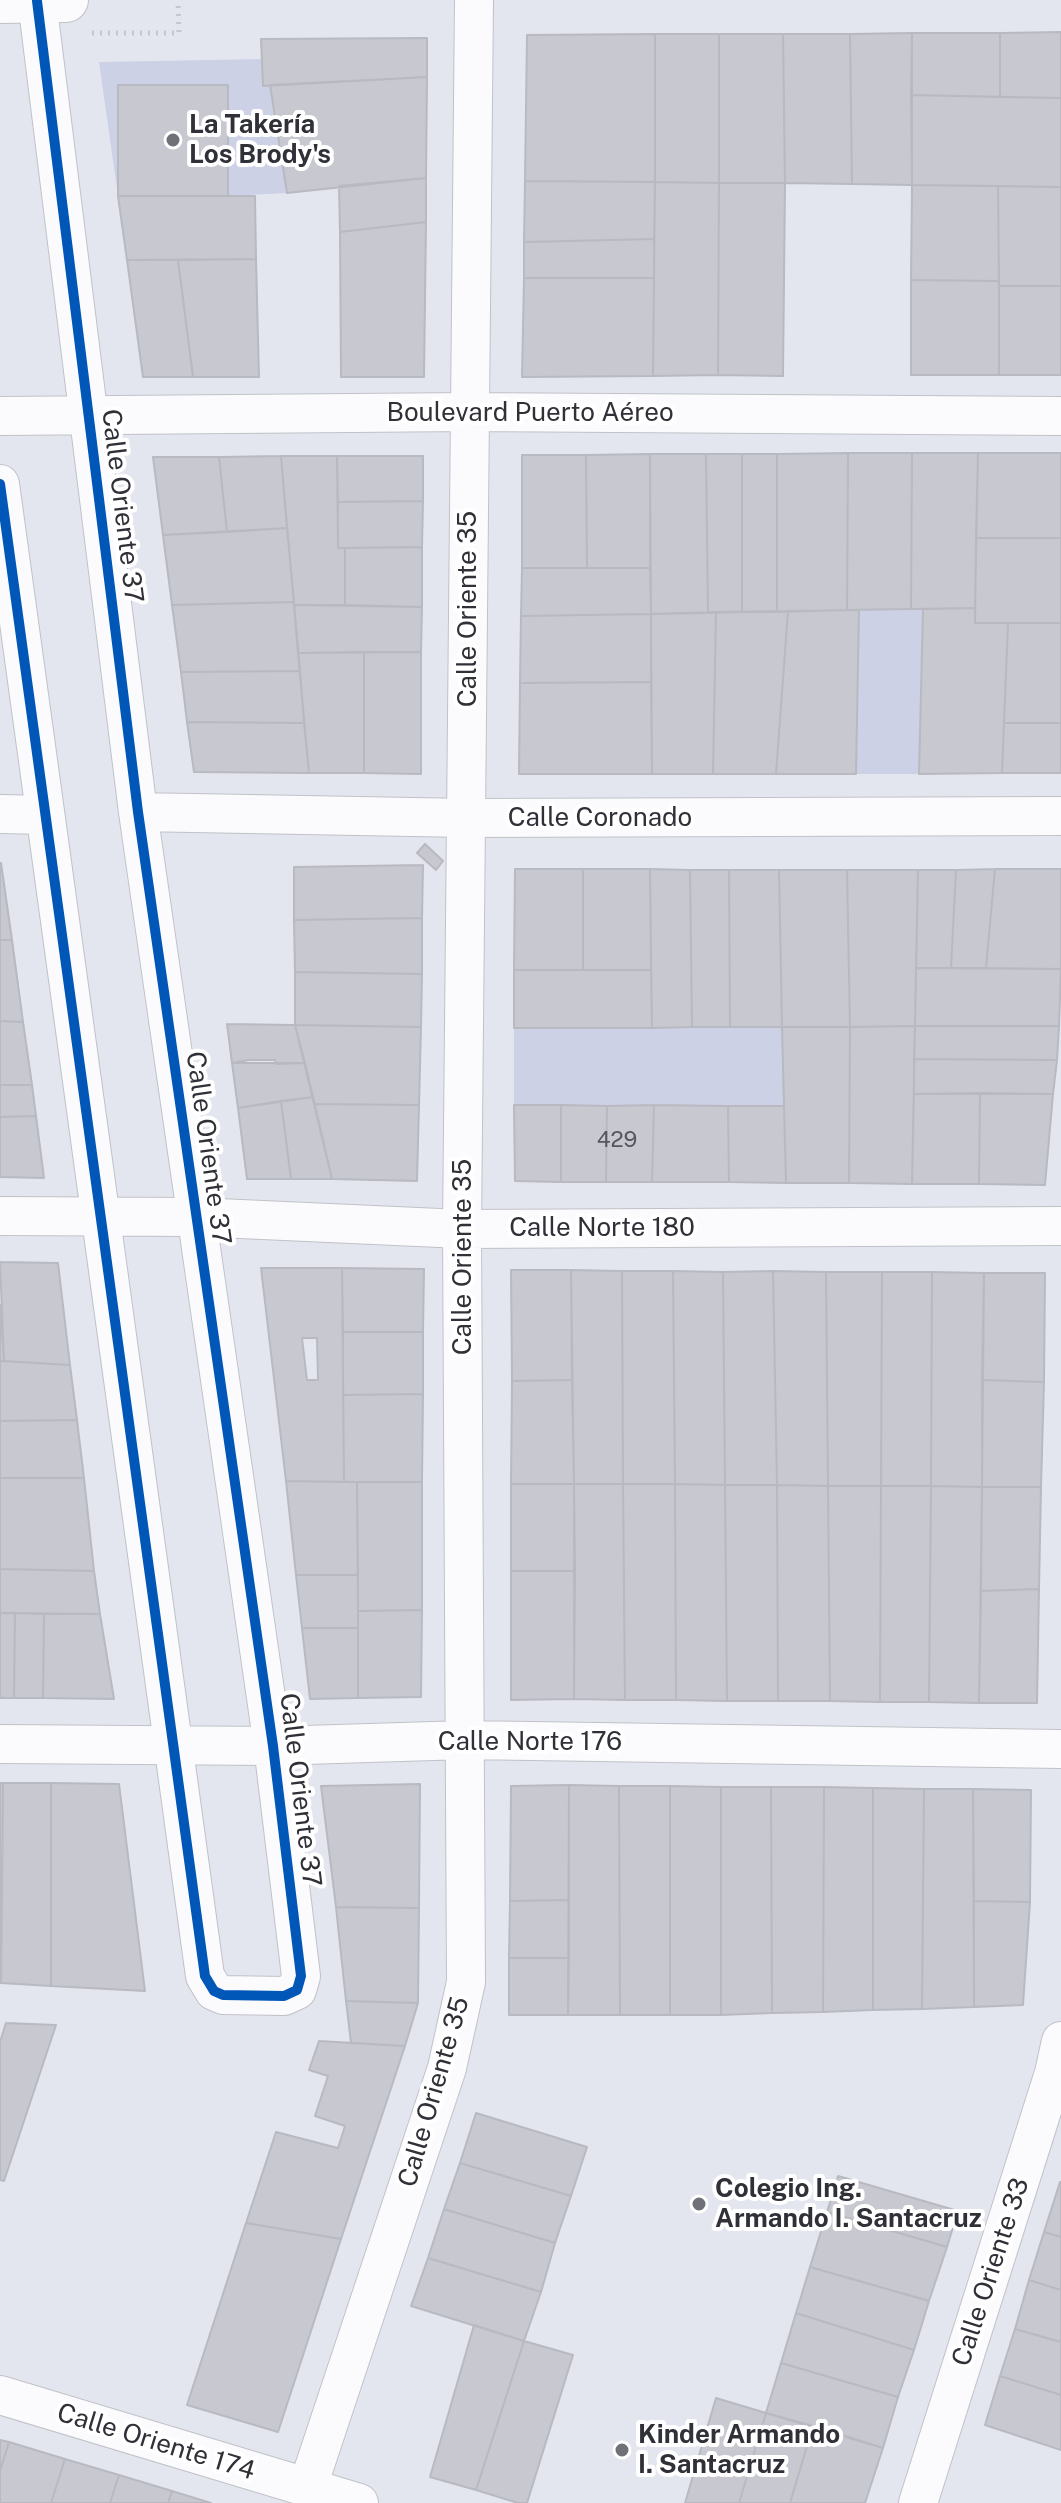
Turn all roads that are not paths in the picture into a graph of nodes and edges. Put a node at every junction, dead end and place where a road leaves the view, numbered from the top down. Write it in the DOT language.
graph roads {
  1 [pos="66,0"];
  2 [pos="474,0"];
  3 [pos="0,1"];
  4 [pos="37,1"];
  5 [pos="468,412"];
  6 [pos="0,416"];
  7 [pos="89,416"];
  8 [pos="1061,416"];
  9 [pos="0,484"];
  10 [pos="138,812"];
  11 [pos="0,814"];
  12 [pos="45,815"];
  13 [pos="1061,816"];
  14 [pos="468,818"];
  15 [pos="0,1216"];
  16 [pos="100,1216"];
  17 [pos="196,1217"];
  18 [pos="1061,1226"];
  19 [pos="462,1229"];
  20 [pos="465,1740"];
  21 [pos="0,1744"];
  22 [pos="171,1746"];
  23 [pos="273,1746"];
  24 [pos="1061,1749"];
  25 [pos="1061,2041"];
  26 [pos="0,2395"];
  27 [pos="307,2489"];
  28 [pos="359,2503"];
  29 [pos="918,2503"];
  1 -- 4 [label="main road"];
  2 -- 5 [label="street, Calle Oriente 35"];
  3 -- 4 [label="main road"];
  4 -- 7 [label="street, Calle Oriente 37"];
  5 -- 7 [label="street, Boulevard Puerto Aéreo"];
  5 -- 8 [label="street, Boulevard Puerto Aéreo"];
  5 -- 14 [label="street, Calle Oriente 35"];
  6 -- 7 [label="street, Boulevard Puerto Aéreo"];
  7 -- 10 [label="street, Calle Oriente 37"];
  9 -- 12 [label="street, Calle Oriente 37"];
  10 -- 14 [label="street, Calle Coronado"];
  10 -- 17 [label="street, Calle Oriente 37"];
  11 -- 12 [label="street"];
  12 -- 16 [label="street, Calle Oriente 37"];
  13 -- 14 [label="street, Calle Coronado"];
  14 -- 19 [label="street, Calle Oriente 35"];
  15 -- 16 [label="street, Calle Norte 180"];
  16 -- 17 [label="street, Calle Norte 180"];
  16 -- 22 [label="street, Calle Oriente 37"];
  17 -- 19 [label="street, Calle Norte 180"];
  17 -- 23 [label="street, Calle Oriente 37"];
  18 -- 19 [label="street, Calle Norte 180"];
  19 -- 20 [label="street, Calle Oriente 35"];
  20 -- 23 [label="street, Calle Norte 176"];
  20 -- 24 [label="street, Calle Norte 176"];
  20 -- 27 [label="street, Calle Oriente 35"];
  21 -- 22 [label="street, Calle Norte 176"];
  22 -- 23 [label="street, Calle Norte 176"];
  22 -- 23 [label="street, Calle Oriente 37"];
  25 -- 29 [label="street, Calle Oriente 33"];
  26 -- 27 [label="street, Calle Oriente 174"];
  27 -- 28 [label="street, Calle Oriente 174"];
}
